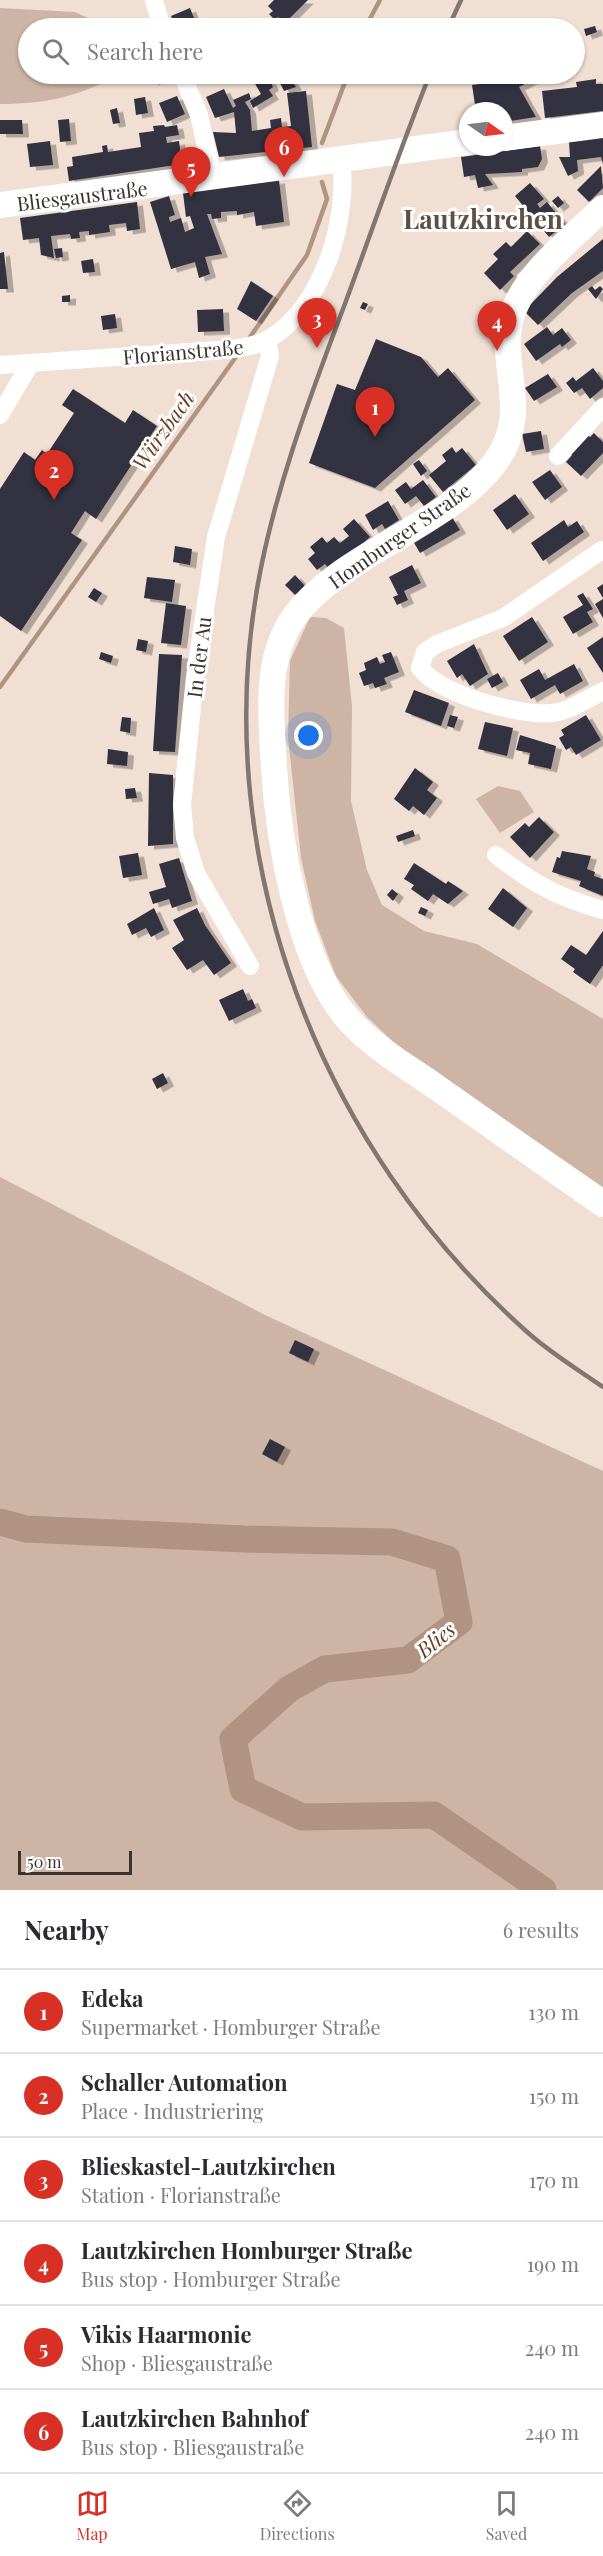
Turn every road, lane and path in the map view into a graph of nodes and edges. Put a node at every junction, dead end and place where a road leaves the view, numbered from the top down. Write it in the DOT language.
graph roads {
  1 [pos="154,0"];
  2 [pos="159,18"];
  3 [pos="187,84"];
  4 [pos="603,125"];
  5 [pos="513,137"];
  6 [pos="459,143"];
  7 [pos="341,158"];
  8 [pos="213,177"];
  9 [pos="0,205"];
  10 [pos="603,208"];
  11 [pos="260,343"];
  12 [pos="30,364"];
  13 [pos="0,365"];
  14 [pos="603,407"];
  15 [pos="0,415"];
  16 [pos="558,456"];
  17 [pos="602,550"];
  18 [pos="603,691"];
  19 [pos="496,855"];
  20 [pos="603,910"];
  21 [pos="250,966"];
  22 [pos="603,1204"];
  1 -- 2 [label="street"];
  3 -- 8 [label="street"];
  4 -- 5 [label="main road"];
  6 -- 7 [label="main road, Bliesgaustraße"];
  7 -- 8 [label="main road, Bliesgaustraße"];
  7 -- 11 [label="street, Florianstraße"];
  8 -- 9 [label="main road, Bliesgaustraße"];
  10 -- 22 [label="main road, Homburger Straße"];
  11 -- 12 [label="street, Florianstraße"];
  11 -- 21 [label="street, In der Au"];
  12 -- 13 [label="street, Florianstraße"];
  12 -- 15 [label="street"];
  14 -- 16 [label="street"];
  17 -- 18 [label="street"];
  19 -- 20 [label="street"];
}
